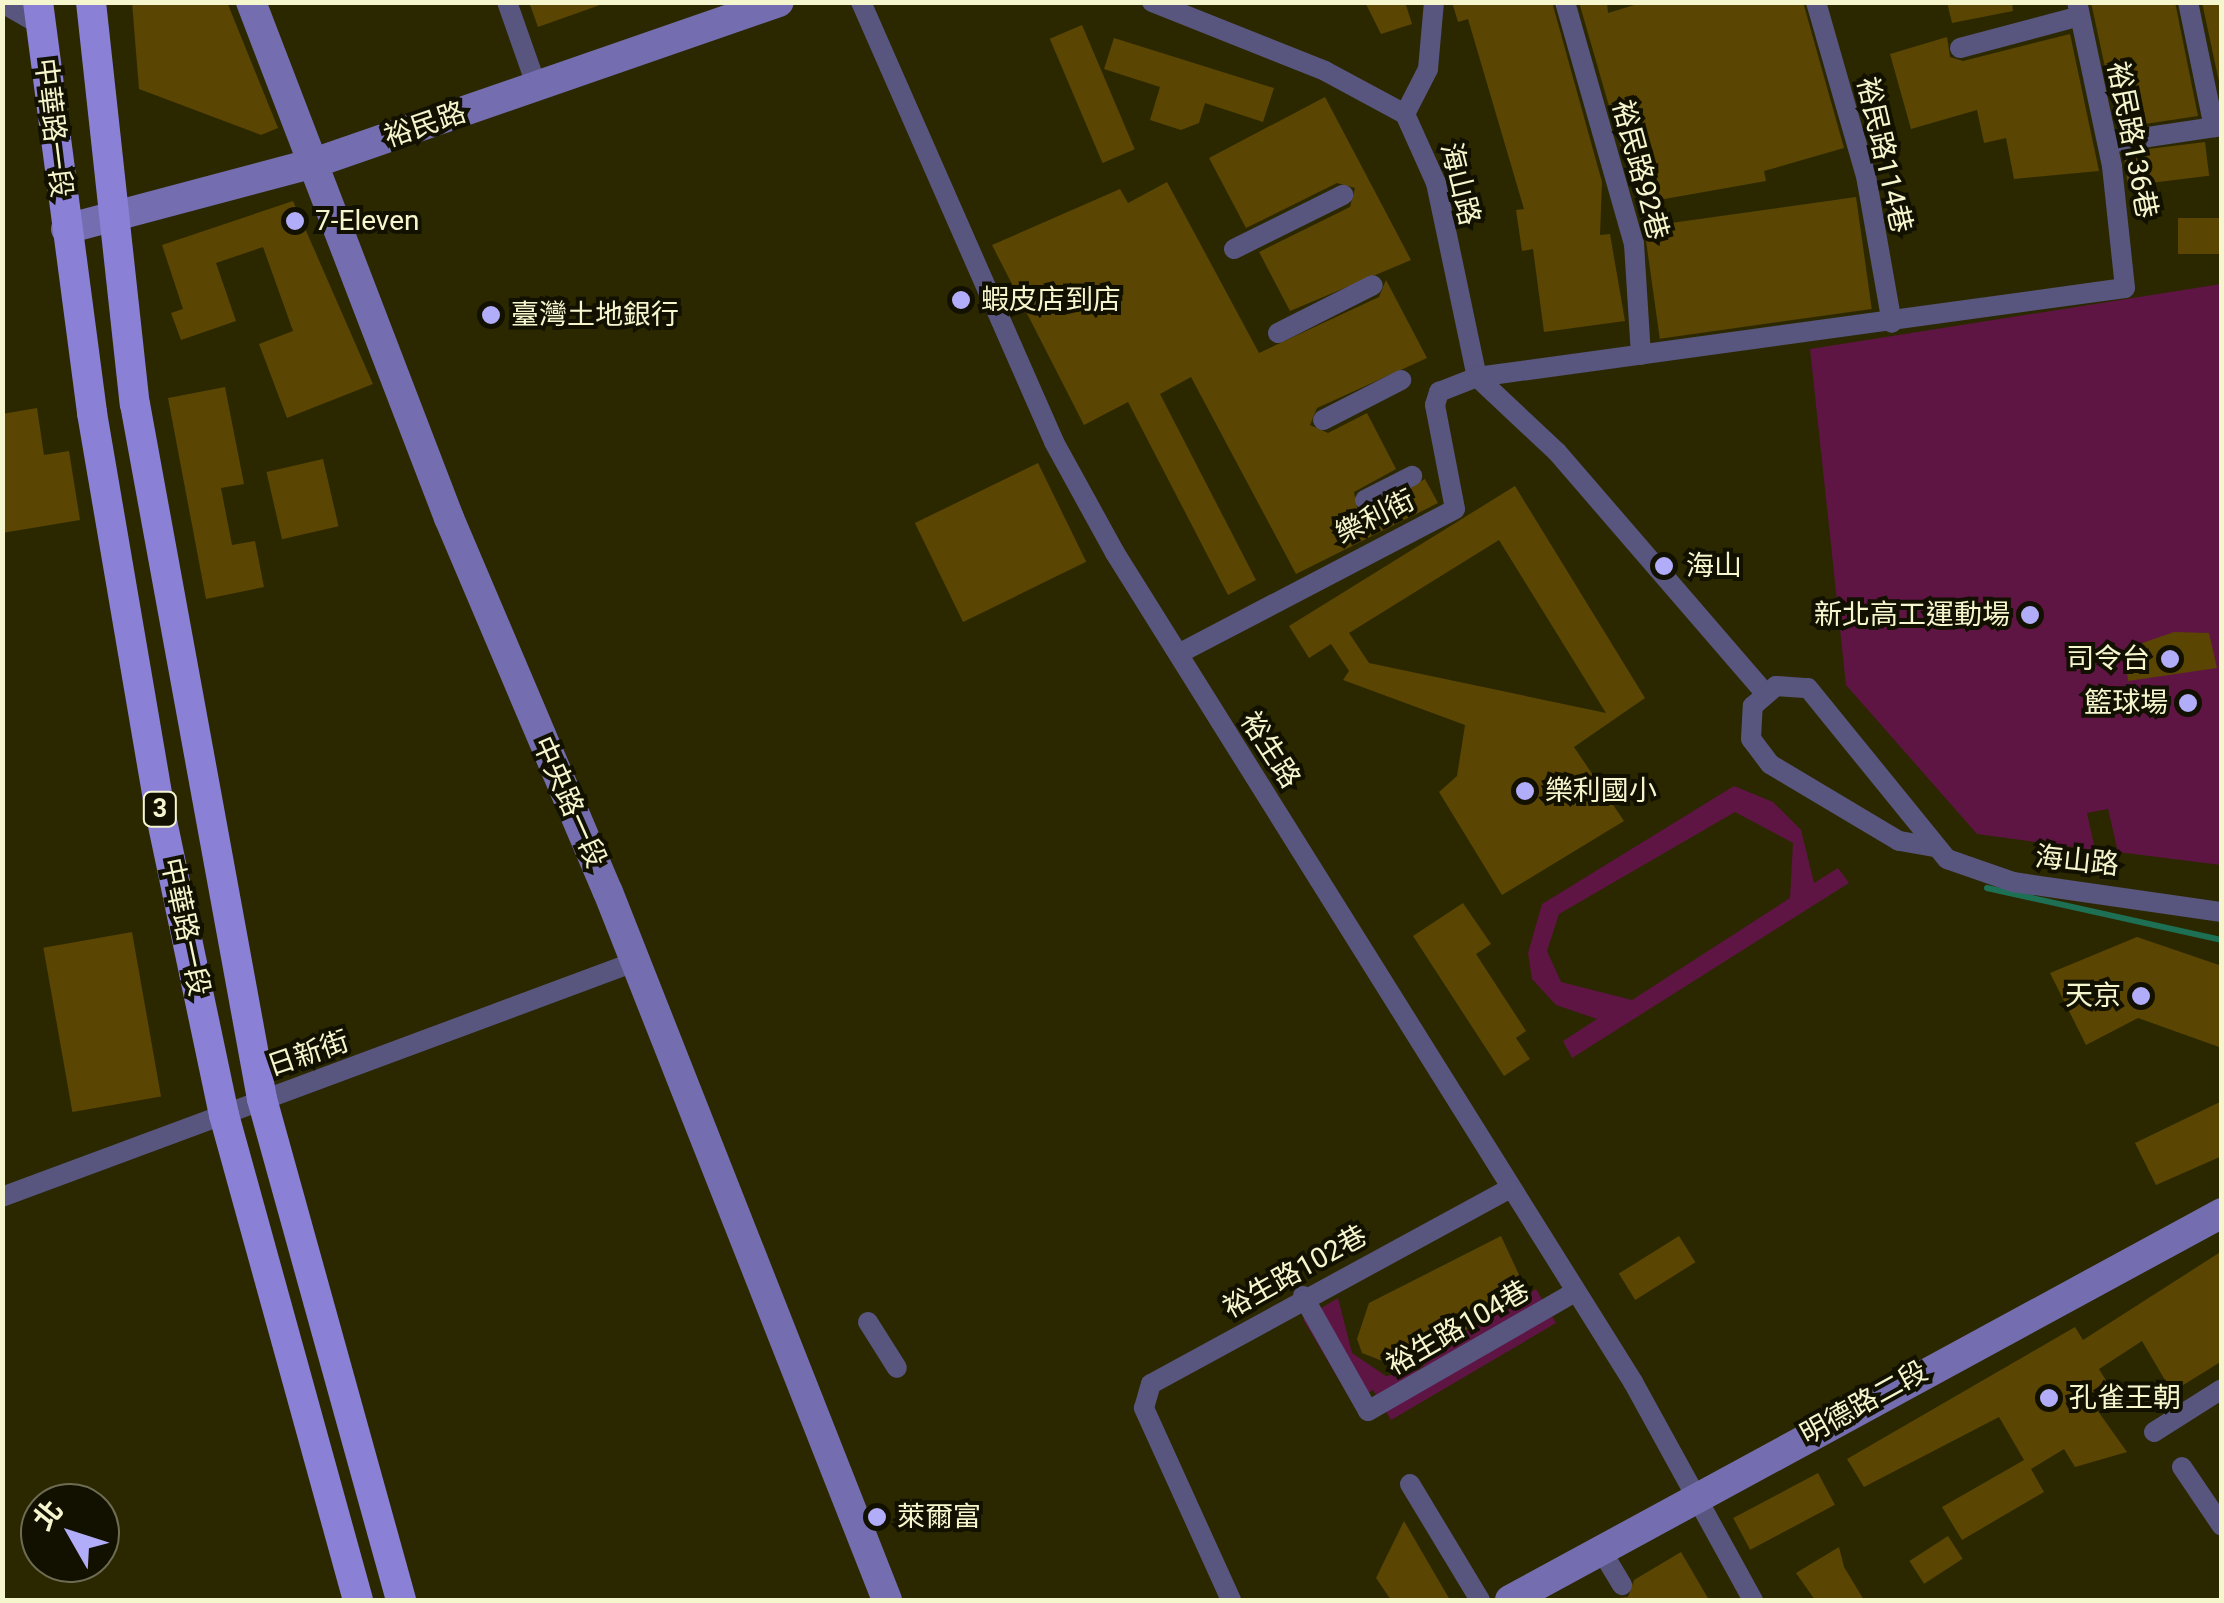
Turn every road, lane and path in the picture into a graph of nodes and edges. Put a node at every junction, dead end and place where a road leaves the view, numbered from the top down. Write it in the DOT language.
graph roads {
  1 [pos="91,2"];
  2 [pos="251,2"];
  3 [pos="507,2"];
  4 [pos="779,2"];
  5 [pos="861,2"];
  6 [pos="1152,2"];
  7 [pos="1434,2"];
  8 [pos="1565,2"];
  9 [pos="1816,2"];
  10 [pos="2188,2"];
  11 [pos="2,3"];
  12 [pos="1181,9"];
  13 [pos="2079,9"];
  14 [pos="38,14"];
  15 [pos="1960,48"];
  16 [pos="537,86"];
  17 [pos="1405,114"];
  18 [pos="2218,127"];
  19 [pos="2108,144"];
  20 [pos="311,164"];
  21 [pos="1343,195"];
  22 [pos="110,222"];
  23 [pos="66,228"];
  24 [pos="1234,249"];
  25 [pos="1372,285"];
  26 [pos="1892,322"];
  27 [pos="1278,333"];
  28 [pos="1641,356"];
  29 [pos="1478,377"];
  30 [pos="1400,380"];
  31 [pos="1324,420"];
  32 [pos="1412,476"];
  33 [pos="1365,500"];
  34 [pos="1180,654"];
  35 [pos="1766,694"];
  36 [pos="1934,847"];
  37 [pos="2222,912"];
  38 [pos="632,963"];
  39 [pos="262,1099"];
  40 [pos="224,1114"];
  41 [pos="1509,1189"];
  42 [pos="2,1197"];
  43 [pos="2222,1213"];
  44 [pos="1575,1292"];
  45 [pos="1303,1296"];
  46 [pos="868,1322"];
  47 [pos="896,1368"];
  48 [pos="2222,1389"];
  49 [pos="2154,1432"];
  50 [pos="2182,1468"];
  51 [pos="1410,1484"];
  52 [pos="1695,1495"];
  53 [pos="2222,1526"];
  54 [pos="1601,1550"];
  55 [pos="1622,1584"];
  56 [pos="358,1600"];
  57 [pos="401,1600"];
  58 [pos="887,1600"];
  59 [pos="1231,1600"];
  60 [pos="1480,1600"];
  61 [pos="1510,1600"];
  62 [pos="1753,1600"];
  1 -- 22 [label="main road, 中華路一段 / 3"];
  2 -- 20 [label="street, 中央路一段"];
  3 -- 16 [label="street"];
  4 -- 16 [label="street, 裕民路"];
  5 -- 34 [label="street, 裕生路"];
  6 -- 12 [label="street"];
  7 -- 17 [label="street"];
  8 -- 28 [label="street, 裕民路92巷"];
  9 -- 26 [label="street, 裕民路114巷"];
  10 -- 18 [label="street"];
  11 -- 14 [label="street"];
  12 -- 17 [label="street"];
  13 -- 15 [label="street"];
  13 -- 19 [label="street, 裕民路136巷"];
  14 -- 23 [label="main road, 中華路一段 / 3"];
  16 -- 20 [label="street, 裕民路"];
  17 -- 29 [label="street, 海山路"];
  18 -- 19 [label="street"];
  19 -- 26 [label="street, 裕民路136巷"];
  20 -- 22 [label="street, 裕民路"];
  20 -- 38 [label="street, 中央路一段"];
  21 -- 24 [label="street"];
  22 -- 23 [label="street, 裕民路"];
  22 -- 39 [label="main road, 中華路一段 / 3"];
  23 -- 40 [label="main road, 中華路一段 / 3"];
  25 -- 27 [label="street"];
  26 -- 28 [label="street"];
  28 -- 29 [label="street"];
  29 -- 34 [label="street, 樂利街"];
  29 -- 35 [label="street"];
  30 -- 31 [label="street"];
  32 -- 33 [label="street"];
  34 -- 41 [label="street, 裕生路"];
  35 -- 36 [label="street"];
  35 -- 36 [label="street, 海山路"];
  36 -- 37 [label="street, 海山路"];
  38 -- 39 [label="street, 日新街"];
  38 -- 58 [label="street, 中央路一段"];
  39 -- 40 [label="street, 日新街"];
  39 -- 57 [label="main road, 中華路一段 / 3"];
  40 -- 42 [label="street, 日新街"];
  40 -- 56 [label="main road, 中華路一段 / 3"];
  41 -- 44 [label="street, 裕生路"];
  41 -- 45 [label="street, 裕生路102巷"];
  43 -- 52 [label="street, 明德路二段"];
  44 -- 45 [label="street, 裕生路104巷"];
  44 -- 52 [label="street, 裕生路"];
  45 -- 59 [label="street, 裕生路102巷"];
  46 -- 47 [label="street"];
  48 -- 49 [label="street"];
  50 -- 53 [label="street"];
  51 -- 60 [label="street"];
  52 -- 54 [label="street, 明德路二段"];
  52 -- 62 [label="street, 裕生路"];
  54 -- 55 [label="street"];
  54 -- 61 [label="street, 明德路二段"];
}
